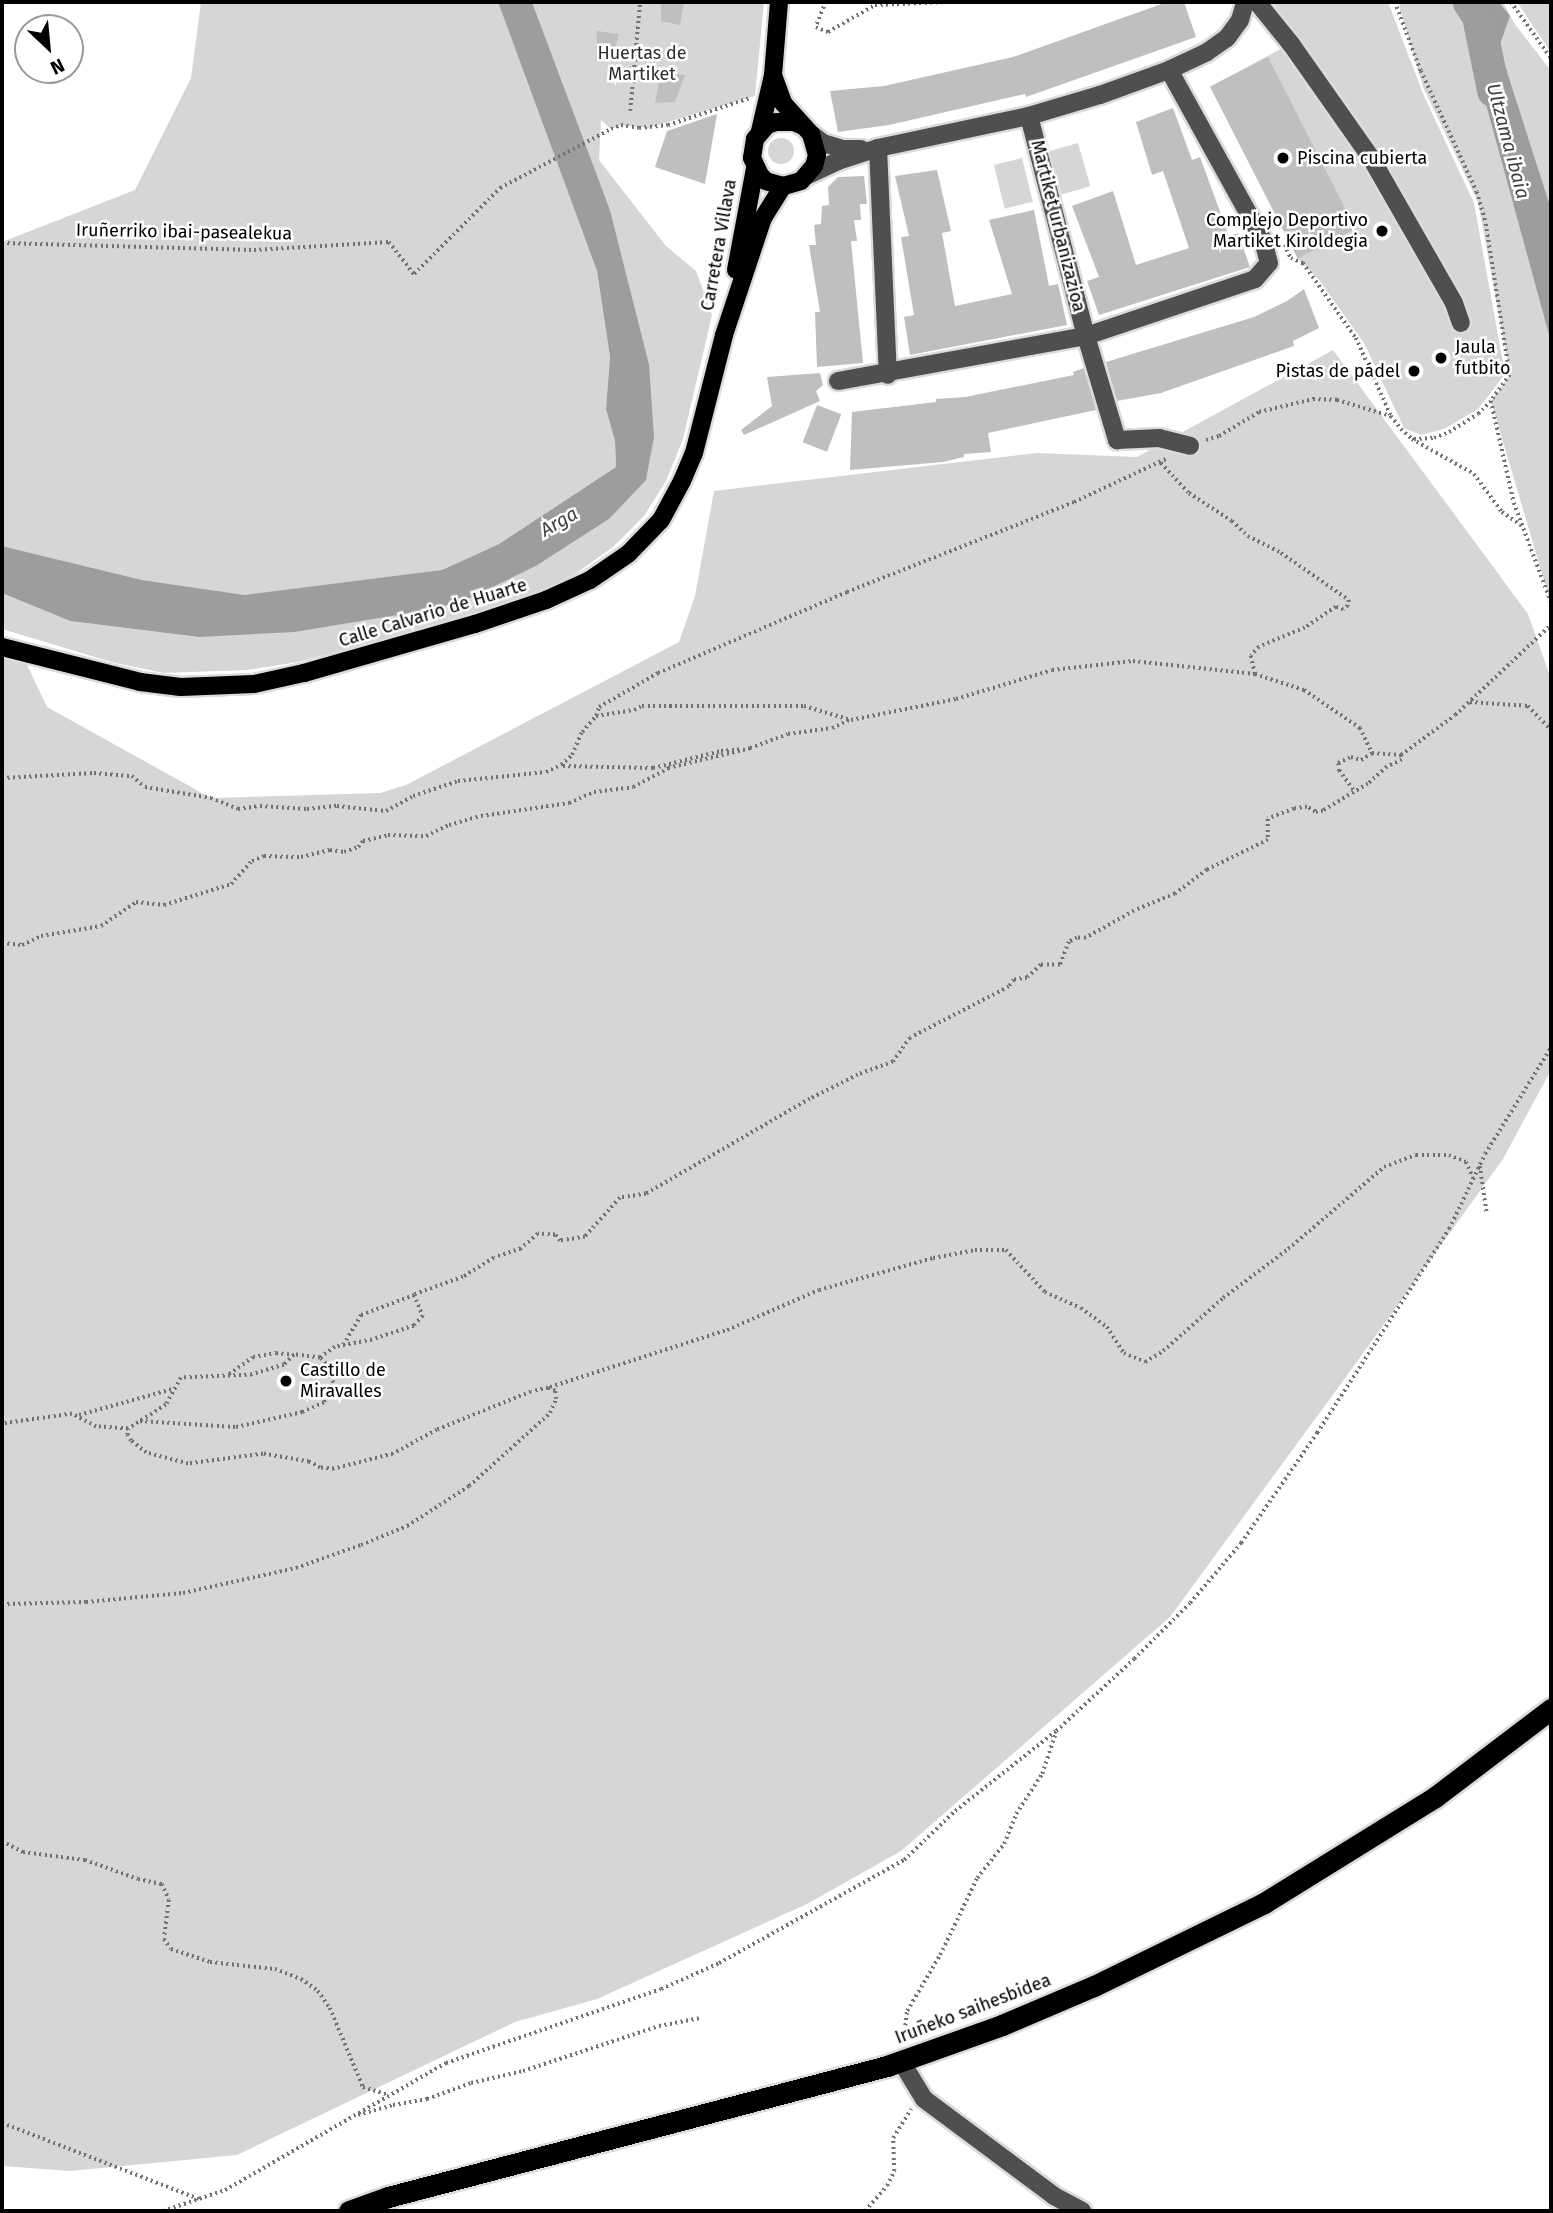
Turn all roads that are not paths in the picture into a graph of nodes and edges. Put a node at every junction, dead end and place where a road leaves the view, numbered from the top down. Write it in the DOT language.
graph roads {
  1 [pos="779,2"];
  2 [pos="1245,2"];
  3 [pos="1257,2"];
  4 [pos="1169,70"];
  5 [pos="773,75"];
  6 [pos="1029,116"];
  7 [pos="807,130"];
  8 [pos="760,131"];
  9 [pos="878,148"];
  10 [pos="755,168"];
  11 [pos="808,175"];
  12 [pos="783,186"];
  13 [pos="1461,323"];
  14 [pos="724,335"];
  15 [pos="1086,336"];
  16 [pos="888,374"];
  17 [pos="838,382"];
  18 [pos="1191,446"];
  19 [pos="2,647"];
  20 [pos="1551,1709"];
  21 [pos="901,2061"];
  22 [pos="349,2211"];
  23 [pos="1082,2211"];
  1 -- 5 [label="main road, Carretera Villava"];
  2 -- 4 [label="street, Martiket urbanizazioa"];
  3 -- 13 [label="street"];
  4 -- 6 [label="street, Martiket urbanizazioa"];
  4 -- 15 [label="street, Martiket urbanizazioa"];
  5 -- 7 [label="main road, Carretera Villava"];
  5 -- 8 [label="main road, Carretera Villava"];
  6 -- 9 [label="street, Martiket urbanizazioa"];
  6 -- 15 [label="street, Martiket urbanizazioa"];
  7 -- 8 [label="main road"];
  7 -- 9 [label="street, Martiket urbanizazioa"];
  7 -- 11 [label="main road"];
  8 -- 10 [label="main road, Carretera Villava"];
  9 -- 11 [label="street, Martiket urbanizazioa"];
  9 -- 16 [label="street"];
  10 -- 12 [label="main road, Carretera Villava"];
  10 -- 14 [label="main road, Carretera Villava"];
  11 -- 12 [label="main road"];
  12 -- 14 [label="main road, Carretera Villava"];
  14 -- 19 [label="main road, Calle Calvario de Huarte"];
  15 -- 16 [label="street, Martiket urbanizazioa"];
  15 -- 18 [label="street"];
  16 -- 17 [label="street, Martiket urbanizazioa"];
  20 -- 21 [label="highway, Iruñeko saihesbidea"];
  21 -- 22 [label="highway, Iruñeko saihesbidea"];
  21 -- 23 [label="street"];
}
